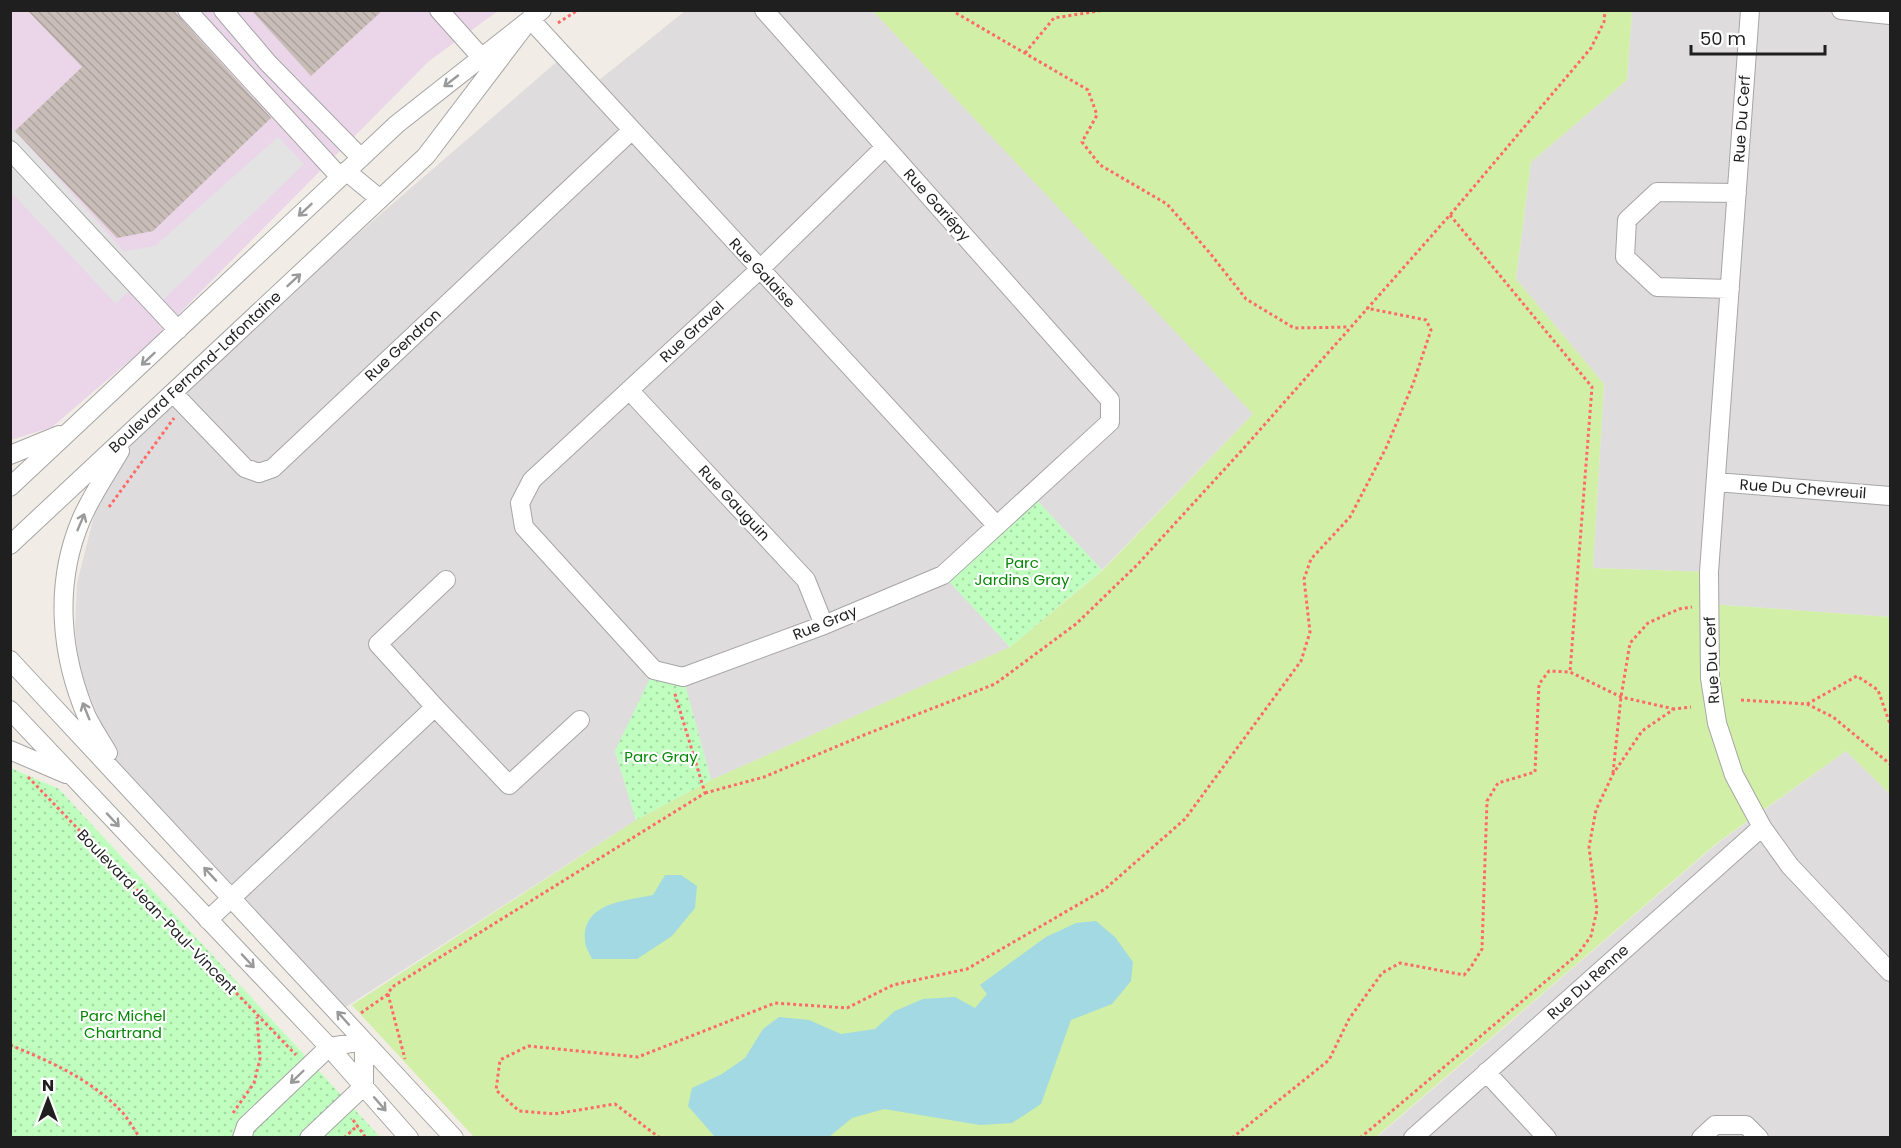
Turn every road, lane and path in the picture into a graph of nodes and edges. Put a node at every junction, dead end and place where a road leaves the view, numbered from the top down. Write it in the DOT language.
graph roads {
  1 [pos="187,10"];
  2 [pos="223,10"];
  3 [pos="439,10"];
  4 [pos="764,10"];
  5 [pos="1104,10"];
  6 [pos="1605,10"];
  7 [pos="1750,10"];
  8 [pos="1841,10"];
  9 [pos="956,13"];
  10 [pos="536,15"];
  11 [pos="1890,15"];
  12 [pos="1024,52"];
  13 [pos="482,57"];
  14 [pos="631,130"];
  15 [pos="885,147"];
  16 [pos="10,150"];
  17 [pos="361,158"];
  18 [pos="343,174"];
  19 [pos="1737,193"];
  20 [pos="380,199"];
  21 [pos="1450,215"];
  22 [pos="759,270"];
  23 [pos="1730,289"];
  24 [pos="1366,308"];
  25 [pos="1349,327"];
  26 [pos="178,330"];
  27 [pos="629,390"];
  28 [pos="173,393"];
  29 [pos="1110,400"];
  30 [pos="72,430"];
  31 [pos="129,435"];
  32 [pos="10,455"];
  33 [pos="1716,483"];
  34 [pos="10,487"];
  35 [pos="1890,496"];
  36 [pos="997,526"];
  37 [pos="10,544"];
  38 [pos="446,580"];
  39 [pos="1709,604"];
  40 [pos="824,625"];
  41 [pos="10,660"];
  42 [pos="1570,672"];
  43 [pos="669,675"];
  44 [pos="1621,697"];
  45 [pos="1741,699"];
  46 [pos="1807,704"];
  47 [pos="435,707"];
  48 [pos="1691,707"];
  49 [pos="1674,709"];
  50 [pos="10,710"];
  51 [pos="580,720"];
  52 [pos="1890,724"];
  53 [pos="10,750"];
  54 [pos="1890,764"];
  55 [pos="1613,774"];
  56 [pos="26,775"];
  57 [pos="73,777"];
  58 [pos="124,780"];
  59 [pos="705,792"];
  60 [pos="1762,827"];
  61 [pos="232,897"];
  62 [pos="208,920"];
  63 [pos="1890,972"];
  64 [pos="388,994"];
  65 [pos="257,1015"];
  66 [pos="358,1015"];
  67 [pos="364,1041"];
  68 [pos="10,1045"];
  69 [pos="329,1047"];
  70 [pos="314,1061"];
  71 [pos="406,1062"];
  72 [pos="1486,1072"];
  73 [pos="364,1086"];
  74 [pos="231,1117"];
  75 [pos="357,1126"];
  76 [pos="140,1137"];
  77 [pos="242,1137"];
  78 [pos="309,1137"];
  79 [pos="344,1137"];
  80 [pos="409,1137"];
  81 [pos="454,1137"];
  82 [pos="660,1137"];
  83 [pos="1232,1137"];
  84 [pos="1360,1137"];
  85 [pos="1413,1137"];
  86 [pos="1548,1137"];
  87 [pos="1701,1137"];
  88 [pos="1759,1137"];
  1 -- 18 [label="street"];
  2 -- 17 [label="street"];
  3 -- 13 [label="street"];
  4 -- 15 [label="street, Rue Gariépy"];
  5 -- 12 [label="path"];
  6 -- 21 [label="path"];
  7 -- 19 [label="street, Rue Du Cerf"];
  8 -- 11 [label="street"];
  9 -- 12 [label="path"];
  10 -- 13 [label="street"];
  10 -- 14 [label="street, Rue Galaise"];
  10 -- 20 [label="street, Boulevard Fernand-Lafontaine"];
  12 -- 25 [label="path"];
  13 -- 17 [label="street, one-way"];
  14 -- 22 [label="street, Rue Galaise"];
  14 -- 28 [label="street, Rue Gendron"];
  15 -- 22 [label="street, Rue Gravel"];
  15 -- 29 [label="street, Rue Gariépy"];
  16 -- 26 [label="street"];
  17 -- 18 [label="street"];
  18 -- 20 [label="street"];
  18 -- 26 [label="street, one-way"];
  19 -- 23 [label="street, Rue Du Cerf"];
  19 -- 23 [label="street"];
  28 -- 20 [label="street, Boulevard Fernand-Lafontaine, one-way"];
  21 -- 24 [label="path"];
  21 -- 42 [label="path"];
  22 -- 27 [label="street, Rue Gravel"];
  22 -- 36 [label="street, Rue Galaise"];
  23 -- 33 [label="street, Rue Du Cerf"];
  24 -- 25 [label="path"];
  24 -- 82 [label="path"];
  25 -- 59 [label="path"];
  26 -- 30 [label="street, one-way"];
  27 -- 40 [label="street, Rue Gauguin"];
  27 -- 43 [label="street, Rue Gravel"];
  28 -- 31 [label="street, Boulevard Fernand-Lafontaine"];
  29 -- 36 [label="street, Rue Gray"];
  30 -- 32 [label="street"];
  30 -- 34 [label="street"];
  31 -- 37 [label="street, Boulevard Fernand-Lafontaine"];
  58 -- 31 [label="street, one-way"];
  33 -- 35 [label="street, Rue Du Chevreuil"];
  33 -- 39 [label="street, Rue Du Cerf"];
  36 -- 40 [label="street, Rue Gray"];
  38 -- 47 [label="street"];
  39 -- 44 [label="path"];
  39 -- 60 [label="street, Rue Du Cerf"];
  40 -- 43 [label="street, Rue Gray"];
  41 -- 58 [label="street"];
  42 -- 44 [label="path"];
  42 -- 83 [label="path"];
  43 -- 59 [label="path"];
  44 -- 49 [label="path"];
  44 -- 55 [label="path"];
  45 -- 46 [label="path"];
  46 -- 52 [label="path"];
  46 -- 54 [label="path"];
  47 -- 51 [label="street"];
  47 -- 61 [label="street, Boulevard Jean-Paul-Vincent"];
  48 -- 49 [label="path"];
  49 -- 55 [label="path"];
  50 -- 57 [label="street, Boulevard Jean-Paul-Vincent"];
  53 -- 57 [label="street"];
  55 -- 84 [label="path"];
  56 -- 65 [label="path, Boulevard Jean-Paul-Vincent"];
  57 -- 62 [label="street, Boulevard Jean-Paul-Vincent, one-way"];
  61 -- 58 [label="street, one-way"];
  59 -- 64 [label="path"];
  60 -- 63 [label="street, Rue Du Cerf"];
  60 -- 72 [label="street, Rue Du Renne"];
  61 -- 62 [label="street, Boulevard Jean-Paul-Vincent"];
  67 -- 61 [label="street, one-way"];
  62 -- 69 [label="street, Boulevard Jean-Paul-Vincent, one-way"];
  64 -- 66 [label="path"];
  64 -- 71 [label="path"];
  65 -- 70 [label="path, Boulevard Jean-Paul-Vincent"];
  65 -- 74 [label="path"];
  67 -- 69 [label="street"];
  67 -- 73 [label="street"];
  67 -- 81 [label="street"];
  68 -- 76 [label="path"];
  69 -- 70 [label="street"];
  69 -- 73 [label="street, Boulevard Jean-Paul-Vincent"];
  70 -- 77 [label="street, one-way"];
  72 -- 85 [label="street, Rue Du Renne"];
  72 -- 86 [label="street"];
  73 -- 78 [label="street"];
  73 -- 80 [label="street, Boulevard Jean-Paul-Vincent, one-way"];
  75 -- 79 [label="path"];
  87 -- 88 [label="street"];
}
